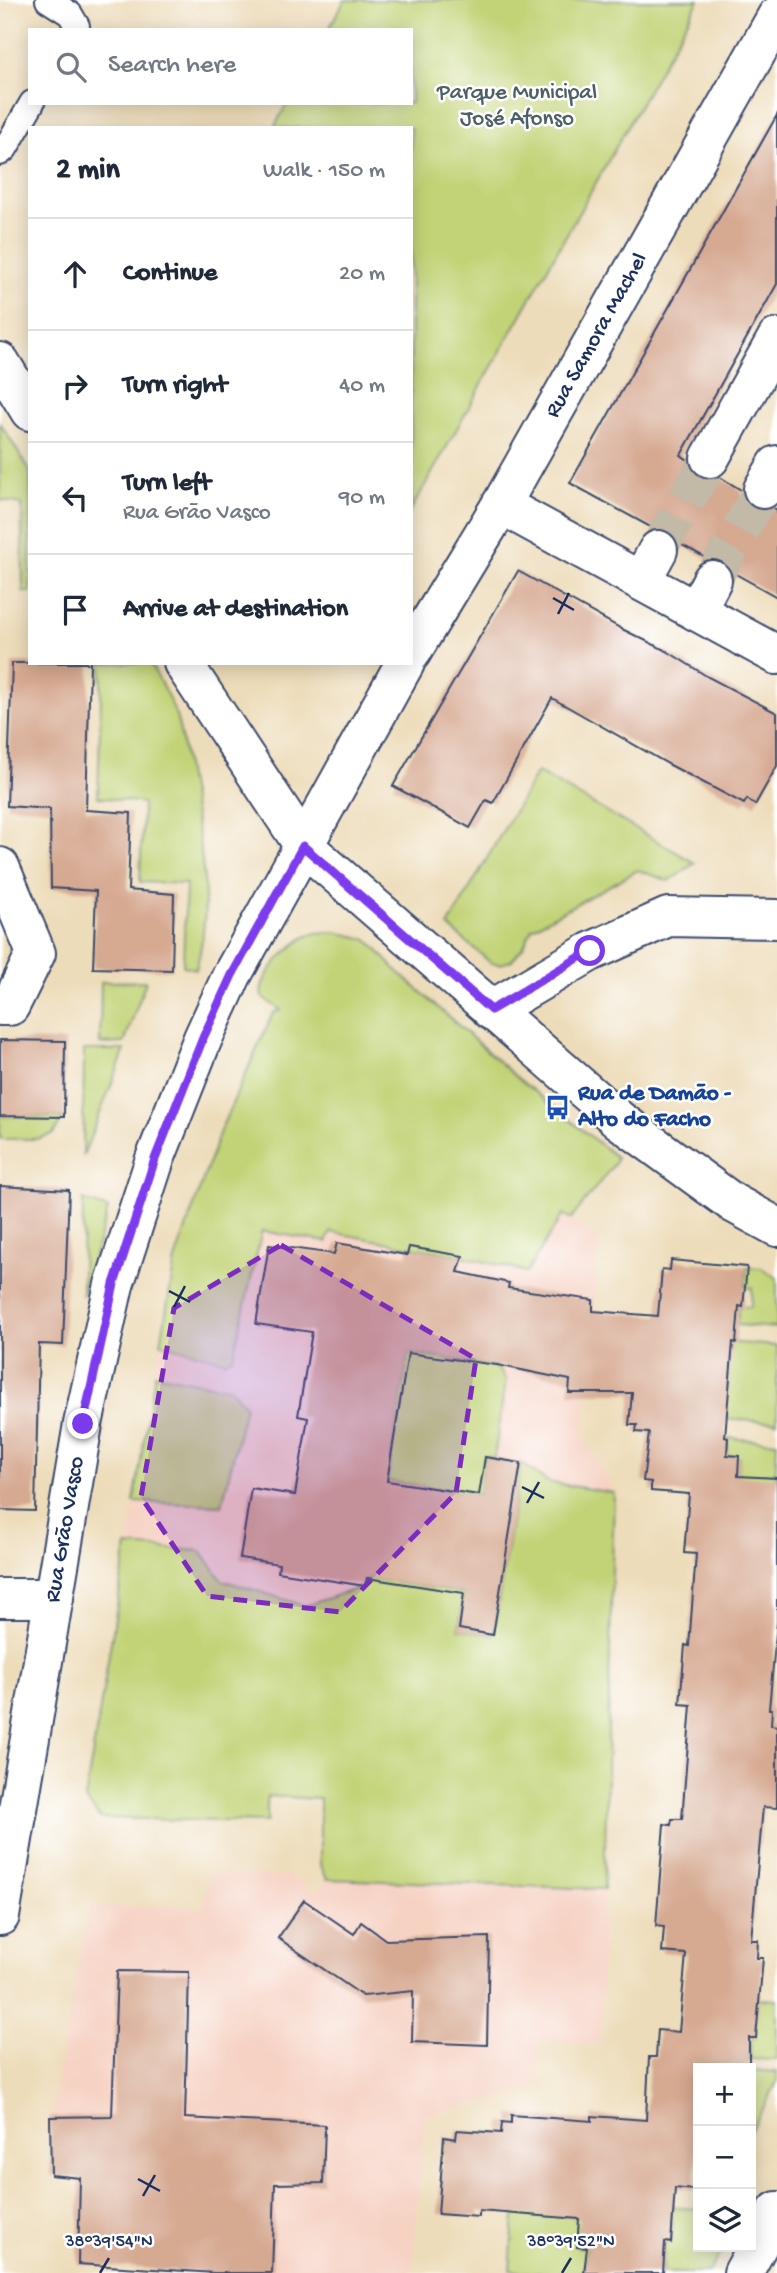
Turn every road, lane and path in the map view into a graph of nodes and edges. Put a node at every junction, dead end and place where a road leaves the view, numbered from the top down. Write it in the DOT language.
graph roads {
  1 [pos="48,0"];
  2 [pos="777,16"];
  3 [pos="76,28"];
  4 [pos="31,105"];
  5 [pos="0,153"];
  6 [pos="777,338"];
  7 [pos="0,362"];
  8 [pos="28,408"];
  9 [pos="710,458"];
  10 [pos="501,505"];
  11 [pos="413,650"];
  12 [pos="777,655"];
  13 [pos="184,665"];
  14 [pos="404,665"];
  15 [pos="303,846"];
  16 [pos="0,867"];
  17 [pos="777,919"];
  18 [pos="0,1006"];
  19 [pos="491,1010"];
  20 [pos="777,1227"];
  21 [pos="0,1598"];
  22 [pos="54,1598"];
  23 [pos="0,1916"];
  24 [pos="777,2211"];
  25 [pos="743,2273"];
  1 -- 3 [label="lane"];
  2 -- 10 [label="street, Rua Samora Machel"];
  4 -- 5 [label="lane"];
  6 -- 9 [label="street"];
  7 -- 8 [label="street"];
  10 -- 11 [label="street, Rua Samora Machel"];
  10 -- 12 [label="street"];
  13 -- 15 [label="street"];
  14 -- 15 [label="street"];
  15 -- 19 [label="street"];
  15 -- 22 [label="street, Rua Grão Vasco"];
  16 -- 18 [label="street"];
  17 -- 19 [label="street"];
  19 -- 20 [label="street"];
  21 -- 22 [label="street"];
  22 -- 23 [label="street, Rua Grão Vasco"];
  24 -- 25 [label="street"];
}
